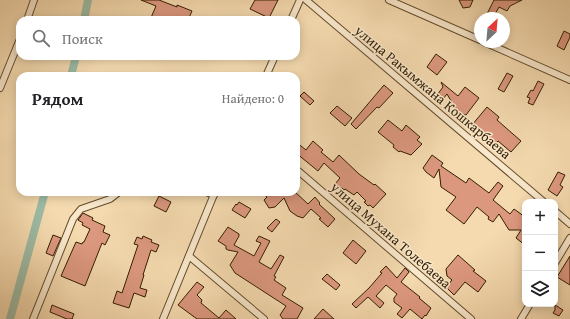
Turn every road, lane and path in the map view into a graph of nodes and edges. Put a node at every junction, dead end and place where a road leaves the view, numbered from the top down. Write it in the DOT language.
graph roads {
  1 [pos="34,0"];
  2 [pos="300,0"];
  3 [pos="306,0"];
  4 [pos="389,0"];
  5 [pos="28,16"];
  6 [pos="293,16"];
  7 [pos="474,37"];
  8 [pos="498,48"];
  9 [pos="16,49"];
  10 [pos="273,60"];
  11 [pos="268,72"];
  12 [pos="570,80"];
  13 [pos="0,88"];
  14 [pos="300,171"];
  15 [pos="114,196"];
  16 [pos="214,196"];
  17 [pos="540,199"];
  18 [pos="558,214"];
  19 [pos="570,224"];
  20 [pos="570,238"];
  21 [pos="189,256"];
  22 [pos="558,258"];
  23 [pos="528,307"];
  24 [pos="33,319"];
  25 [pos="163,319"];
  26 [pos="264,319"];
  27 [pos="471,319"];
  28 [pos="521,319"];
  1 -- 5 [label="street"];
  2 -- 6 [label="street"];
  3 -- 17 [label="street, улица Ракымжана Кошкарбаева"];
  4 -- 7 [label="street"];
  8 -- 12 [label="street"];
  9 -- 13 [label="street"];
  10 -- 11 [label="street"];
  14 -- 27 [label="street, улица Мухана Толебаева"];
  15 -- 24 [label="street"];
  16 -- 21 [label="street"];
  18 -- 19 [label="street"];
  20 -- 22 [label="street"];
  21 -- 25 [label="street"];
  21 -- 26 [label="street"];
  23 -- 28 [label="street"];
}
